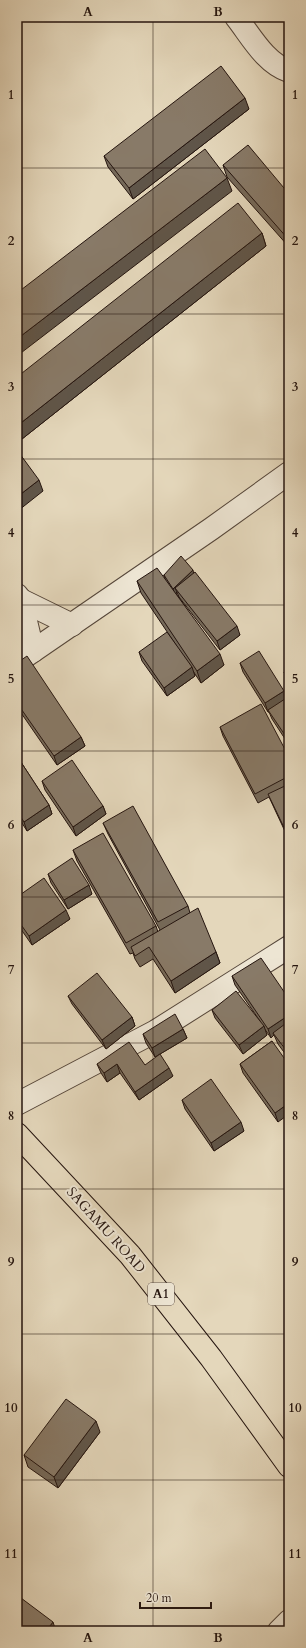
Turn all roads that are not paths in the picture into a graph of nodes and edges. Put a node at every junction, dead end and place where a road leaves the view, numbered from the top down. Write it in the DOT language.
graph roads {
  1 [pos="236,17"];
  2 [pos="289,71"];
  3 [pos="289,473"];
  4 [pos="19,598"];
  5 [pos="72,625"];
  6 [pos="25,657"];
  7 [pos="289,947"];
  8 [pos="17,1104"];
  9 [pos="17,1134"];
  10 [pos="289,1466"];
  11 [pos="289,1621"];
  12 [pos="279,1631"];
  1 -- 2 [label="street"];
  3 -- 5 [label="street"];
  4 -- 5 [label="street"];
  4 -- 6 [label="street"];
  5 -- 6 [label="street"];
  7 -- 8 [label="street"];
  9 -- 10 [label="highway, SAGAMU ROAD / A1"];
  11 -- 12 [label="street"];
}
